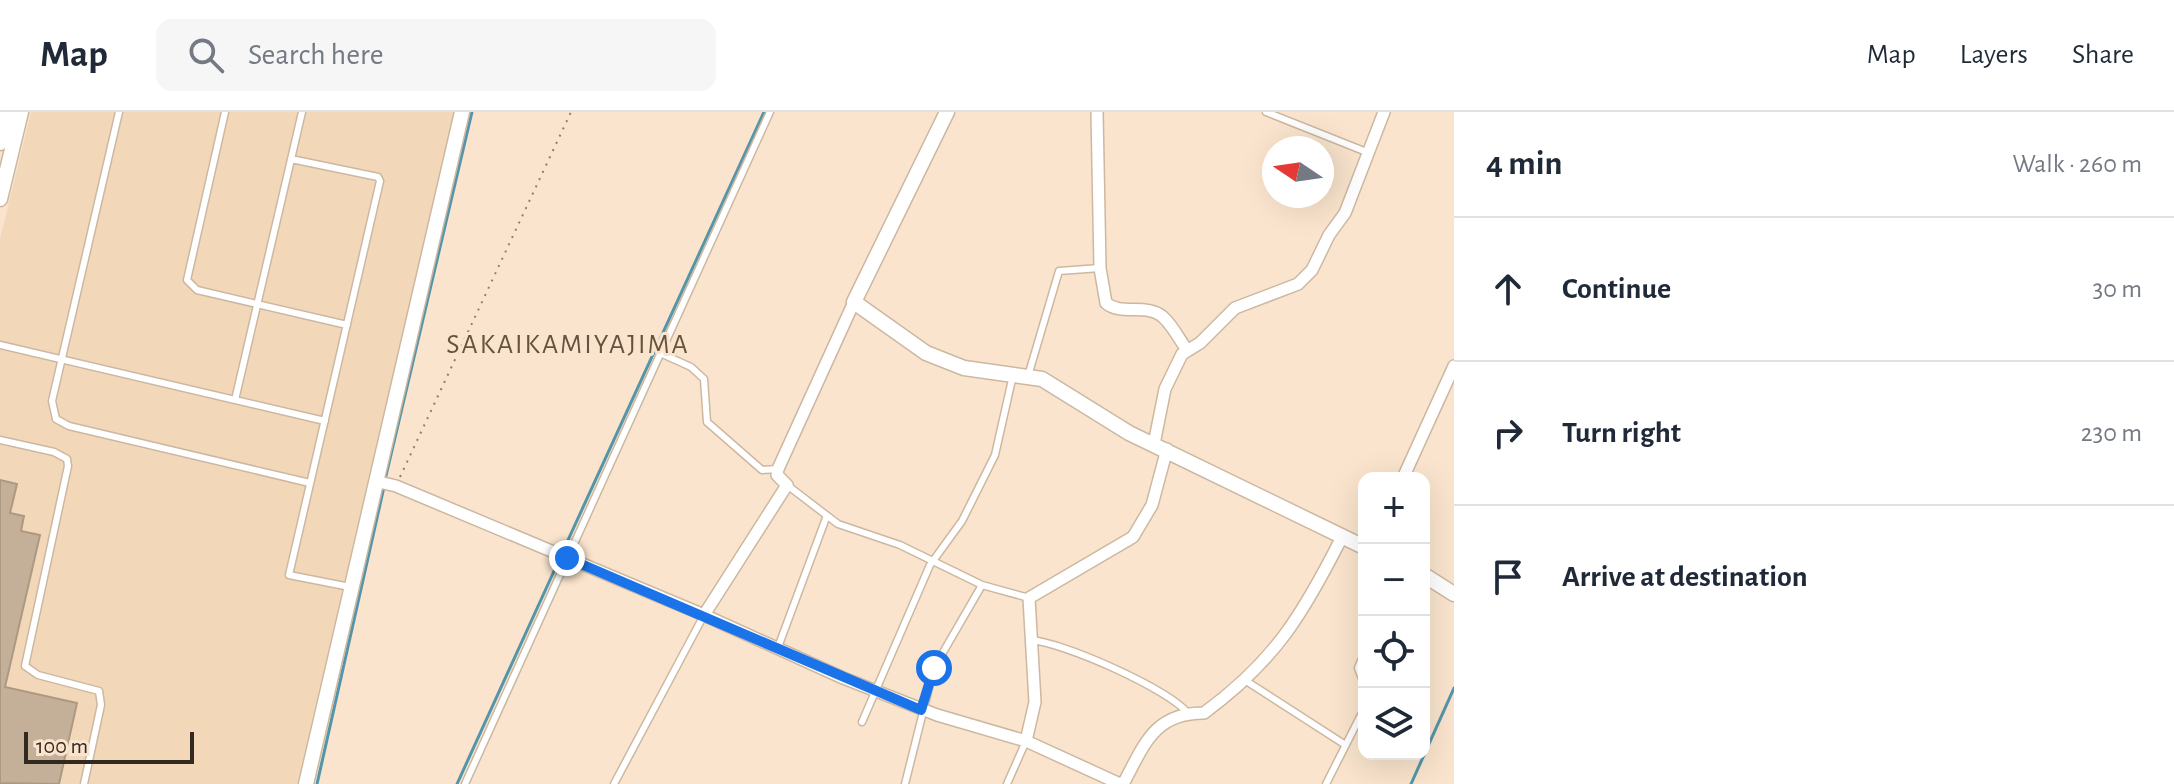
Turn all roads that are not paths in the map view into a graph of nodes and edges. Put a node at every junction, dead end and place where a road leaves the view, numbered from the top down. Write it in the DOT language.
graph roads {
  1 [pos="7,112"];
  2 [pos="21,112"];
  3 [pos="119,112"];
  4 [pos="225,112"];
  5 [pos="302,112"];
  6 [pos="462,112"];
  7 [pos="770,112"];
  8 [pos="947,112"];
  9 [pos="1097,112"];
  10 [pos="1266,112"];
  11 [pos="1384,112"];
  12 [pos="0,143"];
  13 [pos="1369,153"];
  14 [pos="291,159"];
  15 [pos="0,199"];
  16 [pos="1100,268"];
  17 [pos="854,302"];
  18 [pos="257,304"];
  19 [pos="347,325"];
  20 [pos="0,345"];
  21 [pos="1187,350"];
  22 [pos="660,353"];
  23 [pos="63,361"];
  24 [pos="1454,366"];
  25 [pos="1021,375"];
  26 [pos="235,400"];
  27 [pos="325,421"];
  28 [pos="0,440"];
  29 [pos="1161,446"];
  30 [pos="778,469"];
  31 [pos="1406,472"];
  32 [pos="375,481"];
  33 [pos="310,483"];
  34 [pos="787,485"];
  35 [pos="826,518"];
  36 [pos="1342,537"];
  37 [pos="1358,544"];
  38 [pos="567,558"];
  39 [pos="933,559"];
  40 [pos="1430,579"];
  41 [pos="982,585"];
  42 [pos="350,588"];
  43 [pos="1454,594"];
  44 [pos="1029,598"];
  45 [pos="704,615"];
  46 [pos="1031,640"];
  47 [pos="777,650"];
  48 [pos="1243,679"];
  49 [pos="873,691"];
  50 [pos="921,710"];
  51 [pos="1188,713"];
  52 [pos="1358,720"];
  53 [pos="862,722"];
  54 [pos="1026,741"];
  55 [pos="1344,744"];
  56 [pos="84,784"];
  57 [pos="306,784"];
  58 [pos="465,784"];
  59 [pos="614,784"];
  60 [pos="905,784"];
  61 [pos="1007,784"];
  62 [pos="1121,784"];
  63 [pos="1326,784"];
  1 -- 12 [label="street"];
  2 -- 15 [label="street"];
  3 -- 23 [label="lane"];
  4 -- 18 [label="lane"];
  5 -- 14 [label="lane"];
  6 -- 32 [label="street"];
  7 -- 22 [label="lane"];
  8 -- 17 [label="street"];
  9 -- 16 [label="street"];
  10 -- 13 [label="lane"];
  11 -- 13 [label="street"];
  13 -- 21 [label="street"];
  14 -- 18 [label="lane"];
  14 -- 19 [label="lane"];
  16 -- 21 [label="street"];
  16 -- 25 [label="lane"];
  17 -- 25 [label="street"];
  17 -- 30 [label="street"];
  18 -- 19 [label="lane"];
  18 -- 26 [label="lane"];
  19 -- 27 [label="lane"];
  20 -- 23 [label="lane"];
  21 -- 29 [label="street"];
  22 -- 30 [label="lane"];
  22 -- 38 [label="lane"];
  23 -- 26 [label="lane"];
  23 -- 33 [label="lane"];
  24 -- 31 [label="street"];
  25 -- 29 [label="street"];
  25 -- 39 [label="lane"];
  26 -- 27 [label="lane"];
  27 -- 33 [label="lane"];
  28 -- 56 [label="lane"];
  29 -- 36 [label="street"];
  29 -- 44 [label="street"];
  30 -- 34 [label="street"];
  32 -- 38 [label="street"];
  32 -- 42 [label="street"];
  33 -- 42 [label="lane"];
  34 -- 35 [label="lane"];
  34 -- 45 [label="street"];
  35 -- 39 [label="lane"];
  35 -- 47 [label="lane"];
  36 -- 37 [label="street"];
  36 -- 48 [label="street"];
  38 -- 45 [label="street"];
  38 -- 58 [label="lane"];
  39 -- 41 [label="lane"];
  39 -- 49 [label="lane"];
  40 -- 43 [label="street"];
  41 -- 44 [label="lane"];
  41 -- 50 [label="lane"];
  42 -- 57 [label="street"];
  44 -- 46 [label="street"];
  45 -- 47 [label="street"];
  45 -- 59 [label="lane"];
  46 -- 51 [label="lane"];
  46 -- 54 [label="street"];
  47 -- 49 [label="street"];
  48 -- 51 [label="street"];
  48 -- 55 [label="lane"];
  49 -- 50 [label="street"];
  49 -- 53 [label="lane"];
  50 -- 54 [label="street"];
  50 -- 60 [label="lane"];
  51 -- 62 [label="street"];
  52 -- 55 [label="lane"];
  54 -- 61 [label="lane"];
  54 -- 62 [label="street"];
  55 -- 63 [label="lane"];
}
